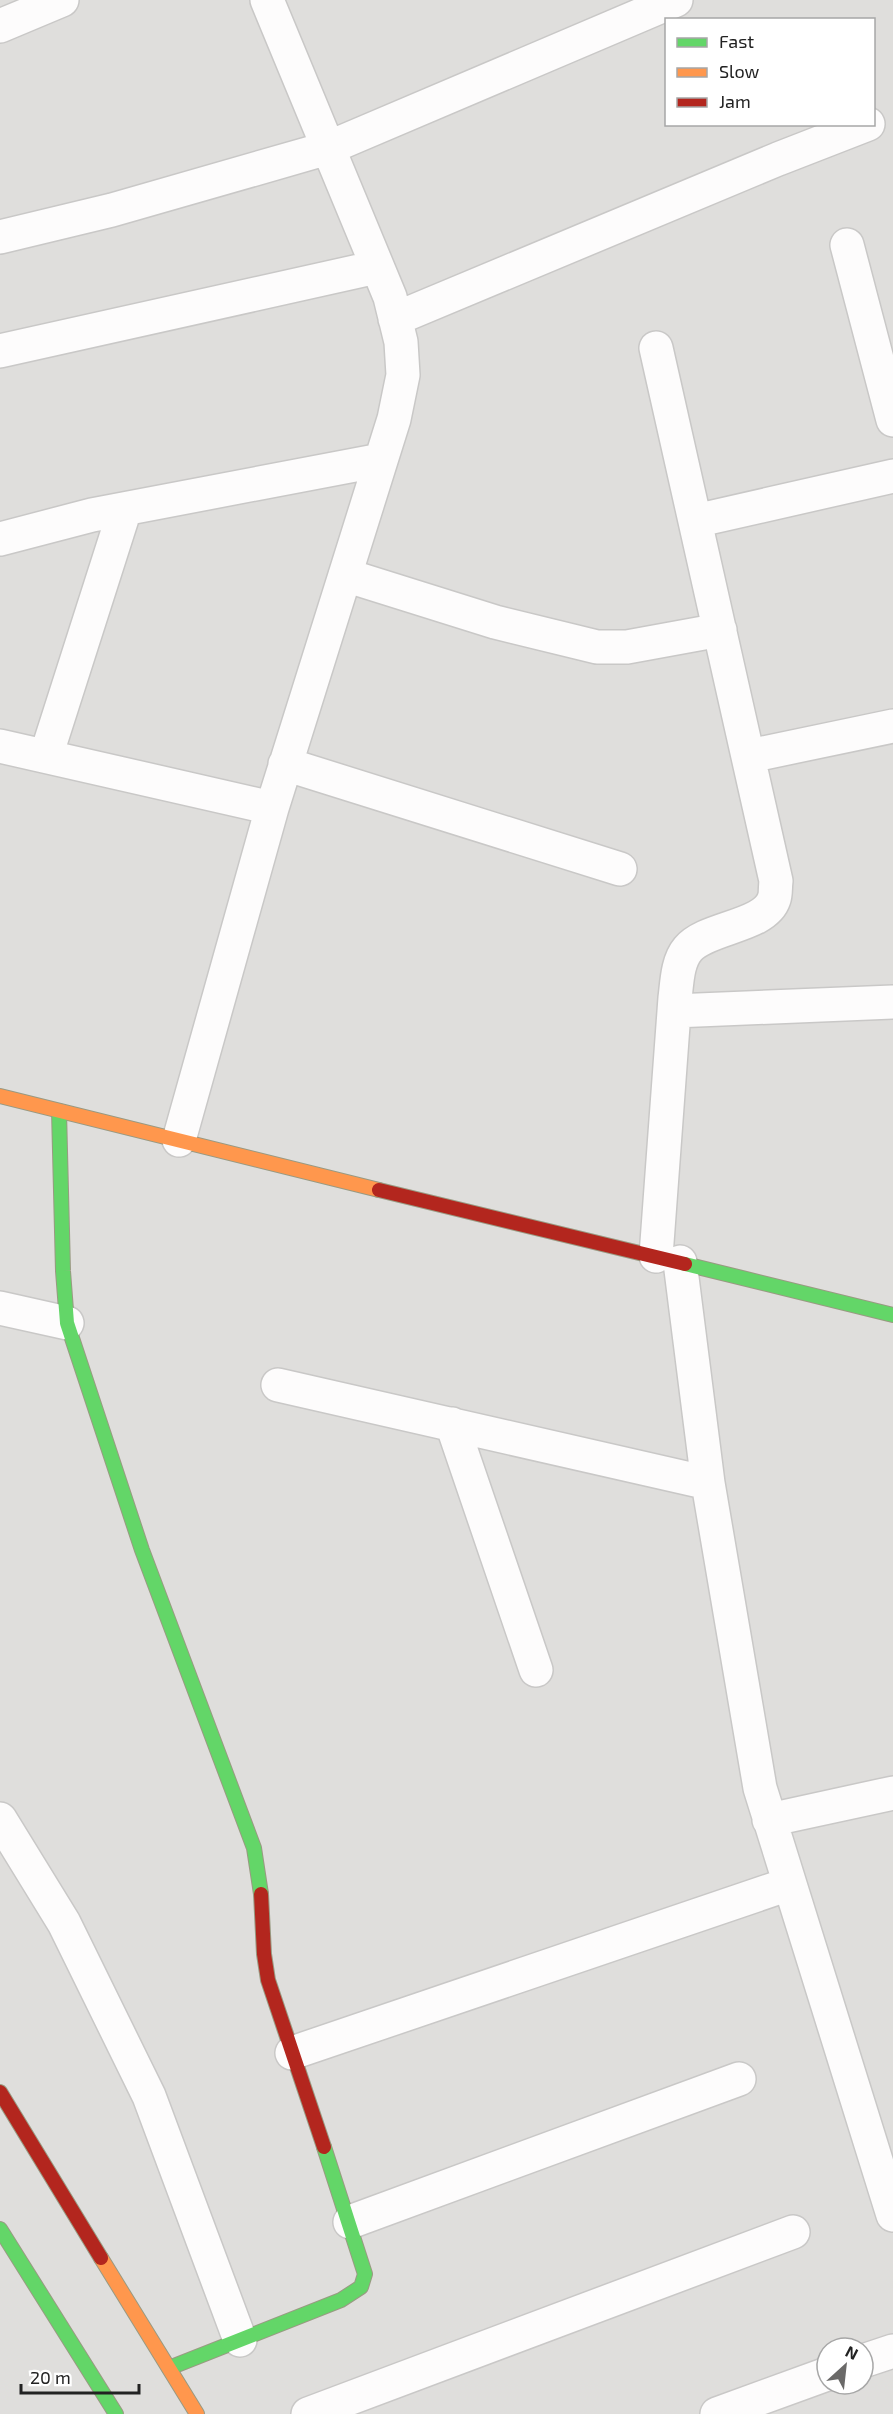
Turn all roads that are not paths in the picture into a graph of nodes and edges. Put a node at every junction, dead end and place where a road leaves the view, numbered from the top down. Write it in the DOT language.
graph roads {
  1 [pos="267,0"];
  2 [pos="676,0"];
  3 [pos="47,3"];
  4 [pos="0,26"];
  5 [pos="893,115"];
  6 [pos="875,121"];
  7 [pos="863,126"];
  8 [pos="328,148"];
  9 [pos="0,237"];
  10 [pos="847,245"];
  11 [pos="377,267"];
  12 [pos="395,319"];
  13 [pos="656,348"];
  14 [pos="0,351"];
  15 [pos="893,420"];
  16 [pos="381,460"];
  17 [pos="893,476"];
  18 [pos="125,509"];
  19 [pos="695,521"];
  20 [pos="0,539"];
  21 [pos="345,575"];
  22 [pos="720,630"];
  23 [pos="893,726"];
  24 [pos="0,746"];
  25 [pos="46,756"];
  26 [pos="749,756"];
  27 [pos="285,764"];
  28 [pos="272,808"];
  29 [pos="620,869"];
  30 [pos="893,1002"];
  31 [pos="674,1011"];
  32 [pos="0,1096"];
  33 [pos="59,1111"];
  34 [pos="179,1140"];
  35 [pos="668,1259"];
  36 [pos="0,1308"];
  37 [pos="893,1315"];
  38 [pos="67,1323"];
  39 [pos="278,1384"];
  40 [pos="452,1424"];
  41 [pos="708,1483"];
  42 [pos="536,1670"];
  43 [pos="893,1793"];
  44 [pos="0,1819"];
  45 [pos="769,1820"];
  46 [pos="789,1884"];
  47 [pos="292,2053"];
  48 [pos="739,2079"];
  49 [pos="0,2092"];
  50 [pos="893,2214"];
  51 [pos="350,2222"];
  52 [pos="0,2229"];
  53 [pos="793,2232"];
  54 [pos="240,2340"];
  55 [pos="893,2350"];
  56 [pos="875,2357"];
  57 [pos="169,2368"];
  58 [pos="815,2378"];
  59 [pos="116,2414"];
  60 [pos="197,2414"];
  61 [pos="308,2414"];
  62 [pos="717,2414"];
  1 -- 8 [label="street"];
  2 -- 8 [label="street"];
  3 -- 4 [label="street"];
  5 -- 6 [label="street"];
  7 -- 12 [label="street"];
  8 -- 9 [label="street"];
  8 -- 11 [label="street"];
  10 -- 15 [label="street"];
  11 -- 12 [label="street"];
  11 -- 14 [label="street"];
  12 -- 16 [label="street"];
  13 -- 19 [label="street"];
  16 -- 18 [label="street"];
  16 -- 21 [label="street"];
  17 -- 19 [label="street"];
  18 -- 20 [label="street"];
  18 -- 25 [label="street"];
  19 -- 22 [label="street"];
  21 -- 22 [label="street"];
  21 -- 27 [label="street"];
  22 -- 26 [label="street"];
  23 -- 26 [label="street"];
  24 -- 25 [label="street"];
  25 -- 28 [label="street"];
  26 -- 31 [label="street"];
  27 -- 28 [label="street"];
  27 -- 29 [label="street"];
  28 -- 34 [label="street"];
  30 -- 31 [label="street"];
  31 -- 35 [label="street"];
  32 -- 33 [label="street"];
  33 -- 34 [label="street"];
  33 -- 38 [label="street"];
  34 -- 35 [label="street"];
  35 -- 37 [label="street"];
  35 -- 41 [label="street"];
  36 -- 38 [label="street"];
  38 -- 47 [label="street"];
  39 -- 40 [label="street"];
  40 -- 41 [label="street"];
  40 -- 42 [label="street"];
  41 -- 45 [label="street"];
  43 -- 45 [label="street"];
  44 -- 54 [label="street"];
  45 -- 46 [label="street"];
  46 -- 47 [label="street"];
  46 -- 50 [label="street"];
  47 -- 51 [label="street"];
  48 -- 51 [label="street"];
  49 -- 57 [label="street"];
  51 -- 54 [label="street"];
  52 -- 59 [label="street"];
  53 -- 61 [label="street"];
  54 -- 57 [label="street"];
  55 -- 56 [label="street"];
  57 -- 60 [label="street"];
  58 -- 62 [label="street"];
}
